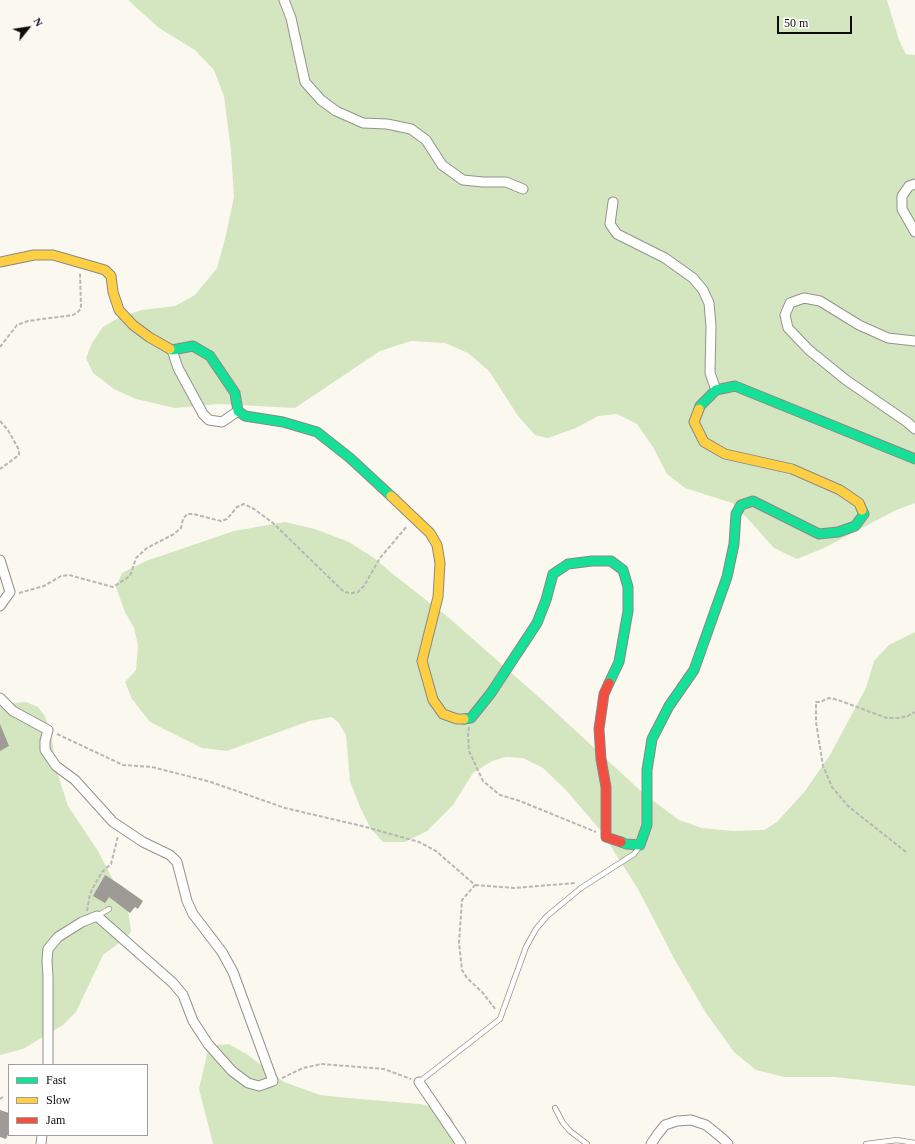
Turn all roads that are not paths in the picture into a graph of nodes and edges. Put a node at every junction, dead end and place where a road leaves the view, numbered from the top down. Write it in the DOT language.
graph roads {
  1 [pos="284,0"];
  2 [pos="915,184"];
  3 [pos="523,189"];
  4 [pos="613,202"];
  5 [pos="915,232"];
  6 [pos="0,262"];
  7 [pos="915,341"];
  8 [pos="172,350"];
  9 [pos="716,390"];
  10 [pos="238,411"];
  11 [pos="915,429"];
  12 [pos="915,459"];
  13 [pos="1,564"];
  14 [pos="0,606"];
  15 [pos="0,698"];
  16 [pos="640,845"];
  17 [pos="109,909"];
  18 [pos="97,916"];
  19 [pos="47,1064"];
  20 [pos="419,1082"];
  21 [pos="555,1108"];
  22 [pos="915,1143"];
  23 [pos="460,1144"];
  24 [pos="587,1144"];
  25 [pos="651,1144"];
  26 [pos="728,1144"];
  27 [pos="866,1144"];
  1 -- 3 [label="street"];
  2 -- 5 [label="street"];
  4 -- 9 [label="street"];
  6 -- 8 [label="street"];
  7 -- 11 [label="street"];
  8 -- 10 [label="street"];
  8 -- 10 [label="street"];
  9 -- 12 [label="street"];
  9 -- 16 [label="street"];
  10 -- 16 [label="street"];
  13 -- 14 [label="street"];
  15 -- 18 [label="street"];
  16 -- 20 [label="lane"];
  17 -- 18 [label="lane"];
  18 -- 19 [label="street"];
  20 -- 23 [label="street"];
  21 -- 24 [label="lane"];
  22 -- 27 [label="lane"];
  25 -- 26 [label="street"];
}
